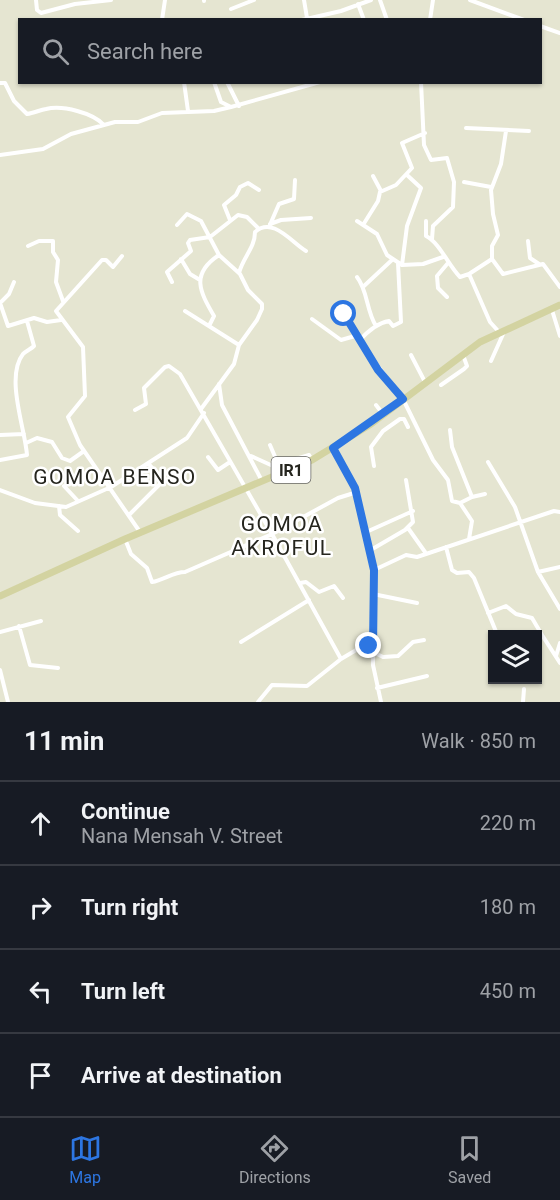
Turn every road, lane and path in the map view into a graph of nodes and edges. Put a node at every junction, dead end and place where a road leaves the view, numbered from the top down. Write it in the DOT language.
graph roads {
  1 [pos="36,0"];
  2 [pos="111,0"];
  3 [pos="165,0"];
  4 [pos="254,0"];
  5 [pos="304,0"];
  6 [pos="371,0"];
  7 [pos="380,0"];
  8 [pos="433,0"];
  9 [pos="470,0"];
  10 [pos="75,2"];
  11 [pos="359,3"];
  12 [pos="231,9"];
  13 [pos="162,18"];
  14 [pos="307,18"];
  15 [pos="363,18"];
  16 [pos="386,18"];
  17 [pos="430,18"];
  18 [pos="519,18"];
  19 [pos="542,27"];
  20 [pos="560,33"];
  21 [pos="0,83"];
  22 [pos="184,84"];
  23 [pos="215,84"];
  24 [pos="228,84"];
  25 [pos="313,84"];
  26 [pos="421,84"];
  27 [pos="239,106"];
  28 [pos="231,107"];
  29 [pos="188,111"];
  30 [pos="104,125"];
  31 [pos="466,128"];
  32 [pos="506,130"];
  33 [pos="530,131"];
  34 [pos="425,133"];
  35 [pos="0,155"];
  36 [pos="406,175"];
  37 [pos="373,176"];
  38 [pos="295,180"];
  39 [pos="464,182"];
  40 [pos="491,187"];
  41 [pos="259,190"];
  42 [pos="381,192"];
  43 [pos="310,219"];
  44 [pos="230,221"];
  45 [pos="357,221"];
  46 [pos="426,221"];
  47 [pos="177,225"];
  48 [pos="363,225"];
  49 [pos="269,226"];
  50 [pos="258,228"];
  51 [pos="210,237"];
  52 [pos="432,239"];
  53 [pos="528,241"];
  54 [pos="28,246"];
  55 [pos="306,251"];
  56 [pos="219,255"];
  57 [pos="122,256"];
  58 [pos="443,257"];
  59 [pos="181,259"];
  60 [pos="393,259"];
  61 [pos="492,259"];
  62 [pos="447,263"];
  63 [pos="400,264"];
  64 [pos="540,264"];
  65 [pos="239,273"];
  66 [pos="469,274"];
  67 [pos="357,277"];
  68 [pos="200,280"];
  69 [pos="14,282"];
  70 [pos="172,282"];
  71 [pos="364,286"];
  72 [pos="560,287"];
  73 [pos="447,297"];
  74 [pos="63,301"];
  75 [pos="560,305"];
  76 [pos="340,308"];
  77 [pos="552,309"];
  78 [pos="185,311"];
  79 [pos="1,314"];
  80 [pos="312,319"];
  81 [pos="61,320"];
  82 [pos="27,321"];
  83 [pos="209,326"];
  84 [pos="376,326"];
  85 [pos="502,332"];
  86 [pos="355,336"];
  87 [pos="560,336"];
  88 [pos="359,341"];
  89 [pos="239,345"];
  90 [pos="411,355"];
  91 [pos="463,355"];
  92 [pos="491,361"];
  93 [pos="425,382"];
  94 [pos="219,383"];
  95 [pos="441,385"];
  96 [pos="403,399"];
  97 [pos="376,405"];
  98 [pos="135,410"];
  99 [pos="202,411"];
  100 [pos="381,416"];
  101 [pos="408,427"];
  102 [pos="387,429"];
  103 [pos="450,430"];
  104 [pos="24,434"];
  105 [pos="0,435"];
  106 [pos="26,443"];
  107 [pos="270,445"];
  108 [pos="333,448"];
  109 [pos="84,451"];
  110 [pos="251,455"];
  111 [pos="208,457"];
  112 [pos="0,460"];
  113 [pos="312,460"];
  114 [pos="230,462"];
  115 [pos="488,462"];
  116 [pos="148,463"];
  117 [pos="278,465"];
  118 [pos="374,466"];
  119 [pos="283,474"];
  120 [pos="406,480"];
  121 [pos="262,481"];
  122 [pos="64,486"];
  123 [pos="111,487"];
  124 [pos="245,488"];
  125 [pos="0,490"];
  126 [pos="354,493"];
  127 [pos="485,494"];
  128 [pos="472,497"];
  129 [pos="78,501"];
  130 [pos="460,503"];
  131 [pos="59,507"];
  132 [pos="413,511"];
  133 [pos="560,512"];
  134 [pos="129,516"];
  135 [pos="521,522"];
  136 [pos="408,528"];
  137 [pos="78,531"];
  138 [pos="140,532"];
  139 [pos="364,533"];
  140 [pos="272,534"];
  141 [pos="125,539"];
  142 [pos="469,539"];
  143 [pos="446,547"];
  144 [pos="369,551"];
  145 [pos="425,552"];
  146 [pos="560,567"];
  147 [pos="374,570"];
  148 [pos="538,572"];
  149 [pos="300,583"];
  150 [pos="373,594"];
  151 [pos="0,596"];
  152 [pos="344,598"];
  153 [pos="309,600"];
  154 [pos="417,603"];
  155 [pos="560,609"];
  156 [pos="488,613"];
  157 [pos="41,621"];
  158 [pos="19,626"];
  159 [pos="495,630"];
  160 [pos="537,630"];
  161 [pos="0,632"];
  162 [pos="542,639"];
  163 [pos="424,640"];
  164 [pos="241,642"];
  165 [pos="560,643"];
  166 [pos="373,650"];
  167 [pos="555,657"];
  168 [pos="341,659"];
  169 [pos="560,663"];
  170 [pos="58,668"];
  171 [pos="0,670"];
  172 [pos="427,676"];
  173 [pos="377,688"];
  174 [pos="524,689"];
  175 [pos="8,702"];
  176 [pos="258,702"];
  177 [pos="381,702"];
  178 [pos="523,702"];
  1 -- 10 [label="street"];
  2 -- 10 [label="street"];
  3 -- 13 [label="street"];
  4 -- 12 [label="street"];
  5 -- 14 [label="street"];
  6 -- 11 [label="street"];
  7 -- 16 [label="street"];
  8 -- 17 [label="street"];
  9 -- 18 [label="street"];
  11 -- 14 [label="street"];
  11 -- 15 [label="street"];
  19 -- 20 [label="street"];
  21 -- 30 [label="street"];
  22 -- 29 [label="street"];
  23 -- 28 [label="street"];
  24 -- 27 [label="street"];
  25 -- 27 [label="street"];
  26 -- 34 [label="street"];
  27 -- 28 [label="street"];
  28 -- 29 [label="street"];
  29 -- 30 [label="street"];
  30 -- 35 [label="street"];
  31 -- 32 [label="street"];
  32 -- 33 [label="street"];
  32 -- 40 [label="street"];
  34 -- 36 [label="street"];
  34 -- 52 [label="street"];
  36 -- 42 [label="street"];
  36 -- 63 [label="street"];
  37 -- 42 [label="street"];
  38 -- 49 [label="street"];
  39 -- 40 [label="street"];
  40 -- 61 [label="street"];
  41 -- 44 [label="street"];
  42 -- 48 [label="street"];
  43 -- 49 [label="street"];
  44 -- 50 [label="street"];
  44 -- 51 [label="street"];
  45 -- 48 [label="street"];
  46 -- 52 [label="street"];
  47 -- 51 [label="street"];
  48 -- 60 [label="street"];
  49 -- 50 [label="street"];
  49 -- 55 [label="street"];
  50 -- 65 [label="street"];
  51 -- 56 [label="street"];
  51 -- 59 [label="street"];
  52 -- 58 [label="street"];
  53 -- 64 [label="street"];
  54 -- 74 [label="street"];
  56 -- 65 [label="street"];
  56 -- 68 [label="street"];
  57 -- 74 [label="street"];
  58 -- 62 [label="street"];
  58 -- 63 [label="street"];
  59 -- 68 [label="street"];
  59 -- 70 [label="street"];
  60 -- 63 [label="street"];
  60 -- 71 [label="street"];
  61 -- 64 [label="street"];
  61 -- 66 [label="street"];
  62 -- 66 [label="street"];
  62 -- 73 [label="street"];
  63 -- 84 [label="street"];
  64 -- 72 [label="street"];
  65 -- 89 [label="street"];
  66 -- 85 [label="street"];
  67 -- 71 [label="street"];
  68 -- 83 [label="street"];
  69 -- 79 [label="street"];
  71 -- 84 [label="street"];
  74 -- 81 [label="street"];
  75 -- 77 [label="main road, IR1"];
  76 -- 86 [label="street"];
  77 -- 85 [label="main road, IR1"];
  77 -- 87 [label="street"];
  78 -- 83 [label="street"];
  79 -- 82 [label="street"];
  80 -- 86 [label="street"];
  81 -- 82 [label="street"];
  81 -- 109 [label="street"];
  82 -- 104 [label="street"];
  83 -- 89 [label="street"];
  84 -- 88 [label="street"];
  85 -- 91 [label="main road, IR1"];
  85 -- 92 [label="street"];
  86 -- 88 [label="street"];
  88 -- 96 [label="street"];
  89 -- 94 [label="street"];
  90 -- 93 [label="street"];
  91 -- 93 [label="main road, IR1"];
  91 -- 95 [label="street"];
  93 -- 96 [label="main road, IR1"];
  94 -- 99 [label="street"];
  94 -- 110 [label="street"];
  96 -- 100 [label="main road, IR1"];
  96 -- 130 [label="street"];
  97 -- 100 [label="street"];
  98 -- 99 [label="street"];
  99 -- 114 [label="street"];
  99 -- 116 [label="street"];
  100 -- 102 [label="street"];
  100 -- 108 [label="main road, IR1"];
  101 -- 102 [label="street"];
  102 -- 118 [label="street"];
  103 -- 128 [label="street"];
  104 -- 105 [label="street"];
  104 -- 106 [label="street"];
  106 -- 109 [label="street"];
  106 -- 112 [label="street"];
  107 -- 117 [label="street"];
  108 -- 113 [label="main road, IR1"];
  108 -- 126 [label="street"];
  109 -- 123 [label="street"];
  110 -- 117 [label="street"];
  110 -- 121 [label="street"];
  111 -- 114 [label="street"];
  113 -- 117 [label="street"];
  113 -- 119 [label="main road, IR1"];
  114 -- 124 [label="street"];
  115 -- 135 [label="street"];
  116 -- 123 [label="street"];
  116 -- 134 [label="street"];
  117 -- 119 [label="street"];
  119 -- 121 [label="main road, IR1"];
  120 -- 132 [label="street"];
  121 -- 124 [label="main road, IR1"];
  122 -- 129 [label="street"];
  123 -- 129 [label="street"];
  123 -- 134 [label="street"];
  124 -- 138 [label="main road, IR1"];
  124 -- 140 [label="street"];
  125 -- 131 [label="street"];
  126 -- 139 [label="street"];
  126 -- 140 [label="street"];
  127 -- 128 [label="street"];
  128 -- 130 [label="street"];
  129 -- 131 [label="street"];
  130 -- 142 [label="street"];
  131 -- 137 [label="street"];
  132 -- 136 [label="street"];
  132 -- 139 [label="street"];
  133 -- 135 [label="street"];
  134 -- 138 [label="street"];
  135 -- 142 [label="street"];
  135 -- 148 [label="street"];
  136 -- 144 [label="street"];
  136 -- 145 [label="street"];
  138 -- 141 [label="main road, IR1"];
  139 -- 144 [label="street"];
  140 -- 141 [label="street"];
  140 -- 149 [label="street"];
  141 -- 151 [label="main road, IR1"];
  142 -- 143 [label="street"];
  143 -- 145 [label="street"];
  143 -- 156 [label="street"];
  144 -- 147 [label="street"];
  145 -- 147 [label="street"];
  146 -- 148 [label="street"];
  147 -- 150 [label="street"];
  148 -- 155 [label="street"];
  149 -- 152 [label="street"];
  149 -- 153 [label="street"];
  150 -- 154 [label="street"];
  150 -- 166 [label="street"];
  153 -- 164 [label="street"];
  153 -- 168 [label="street"];
  156 -- 159 [label="street"];
  156 -- 160 [label="street"];
  157 -- 158 [label="street"];
  158 -- 161 [label="street"];
  158 -- 170 [label="street"];
  162 -- 167 [label="street"];
  163 -- 166 [label="street"];
  165 -- 167 [label="street"];
  166 -- 168 [label="street"];
  166 -- 173 [label="street"];
  167 -- 169 [label="street"];
  168 -- 176 [label="street"];
  171 -- 175 [label="street"];
  172 -- 173 [label="street"];
  173 -- 177 [label="street"];
  174 -- 178 [label="street"];
}
